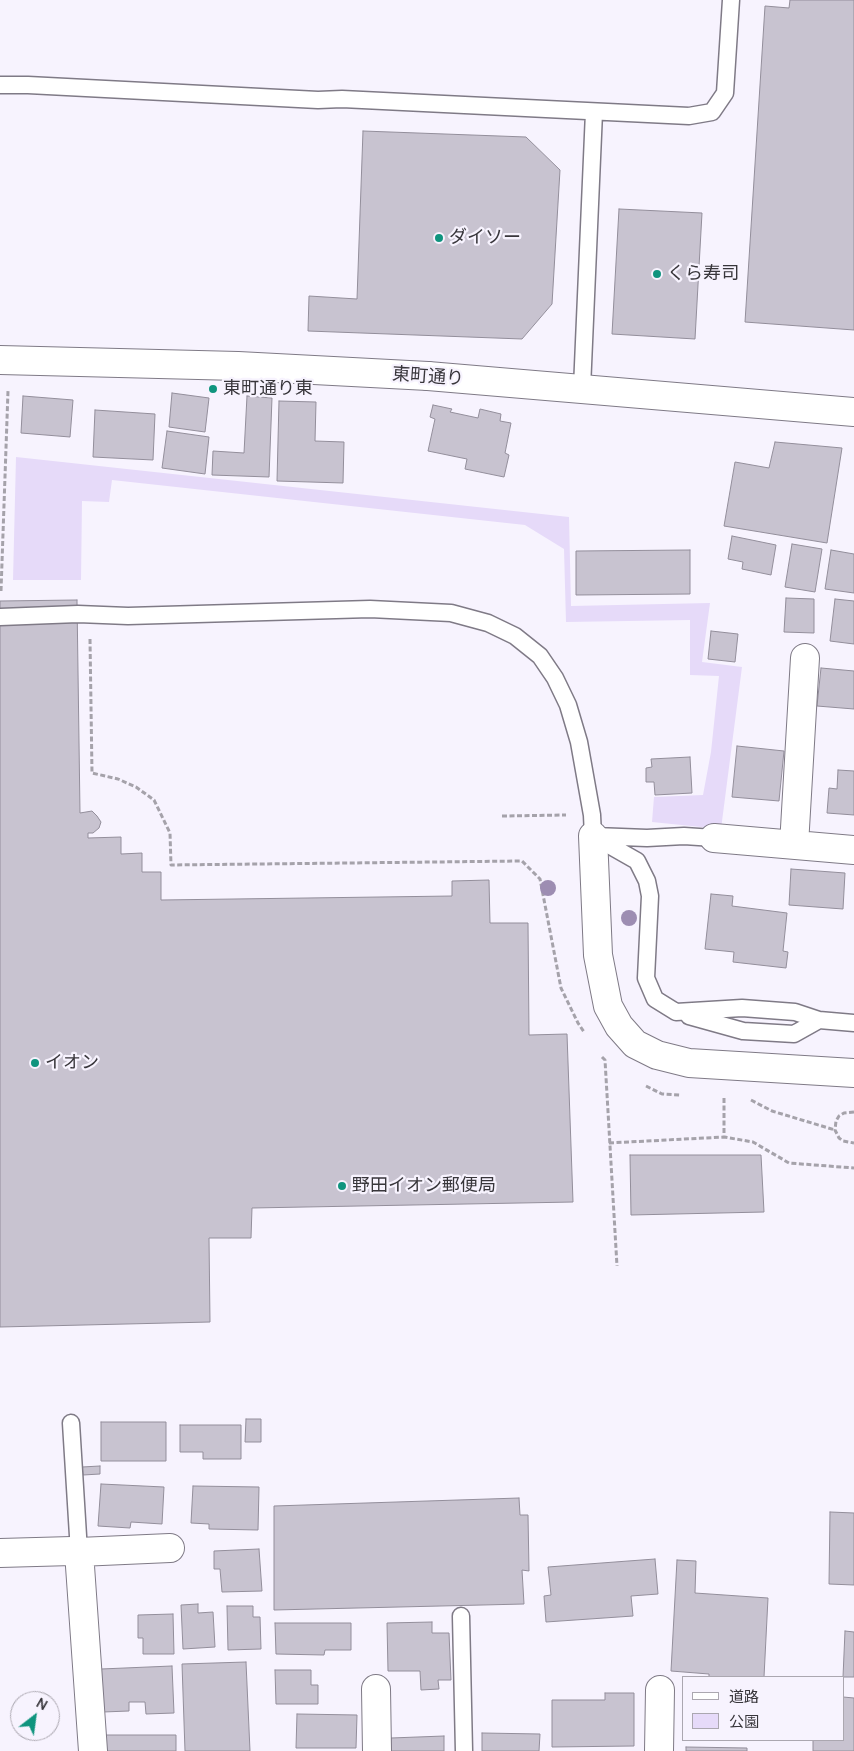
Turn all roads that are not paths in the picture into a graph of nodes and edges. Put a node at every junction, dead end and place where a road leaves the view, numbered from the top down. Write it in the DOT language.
graph roads {
  1 [pos="731,0"];
  2 [pos="1,86"];
  3 [pos="594,112"];
  4 [pos="5,360"];
  5 [pos="582,388"];
  6 [pos="854,412"];
  7 [pos="0,617"];
  8 [pos="805,658"];
  9 [pos="593,836"];
  10 [pos="714,838"];
  11 [pos="794,845"];
  12 [pos="854,850"];
  13 [pos="676,1012"];
  14 [pos="819,1020"];
  15 [pos="854,1023"];
  16 [pos="854,1073"];
  17 [pos="71,1423"];
  18 [pos="170,1548"];
  19 [pos="79,1552"];
  20 [pos="0,1553"];
  21 [pos="461,1616"];
  22 [pos="376,1689"];
  23 [pos="660,1690"];
  24 [pos="93,1751"];
  25 [pos="377,1751"];
  26 [pos="464,1751"];
  27 [pos="659,1751"];
  1 -- 3 [label="lane"];
  2 -- 3 [label="lane"];
  3 -- 5 [label="lane"];
  4 -- 5 [label="street, 東町通り"];
  5 -- 6 [label="street, 東町通り"];
  7 -- 9 [label="lane"];
  8 -- 11 [label="street"];
  9 -- 10 [label="lane"];
  9 -- 13 [label="lane"];
  9 -- 16 [label="street"];
  10 -- 11 [label="street"];
  11 -- 12 [label="street"];
  13 -- 14 [label="lane"];
  13 -- 14 [label="lane"];
  14 -- 15 [label="lane"];
  17 -- 19 [label="lane"];
  18 -- 19 [label="street"];
  19 -- 20 [label="street"];
  19 -- 24 [label="street"];
  21 -- 26 [label="lane"];
  22 -- 25 [label="street"];
  23 -- 27 [label="street"];
}
